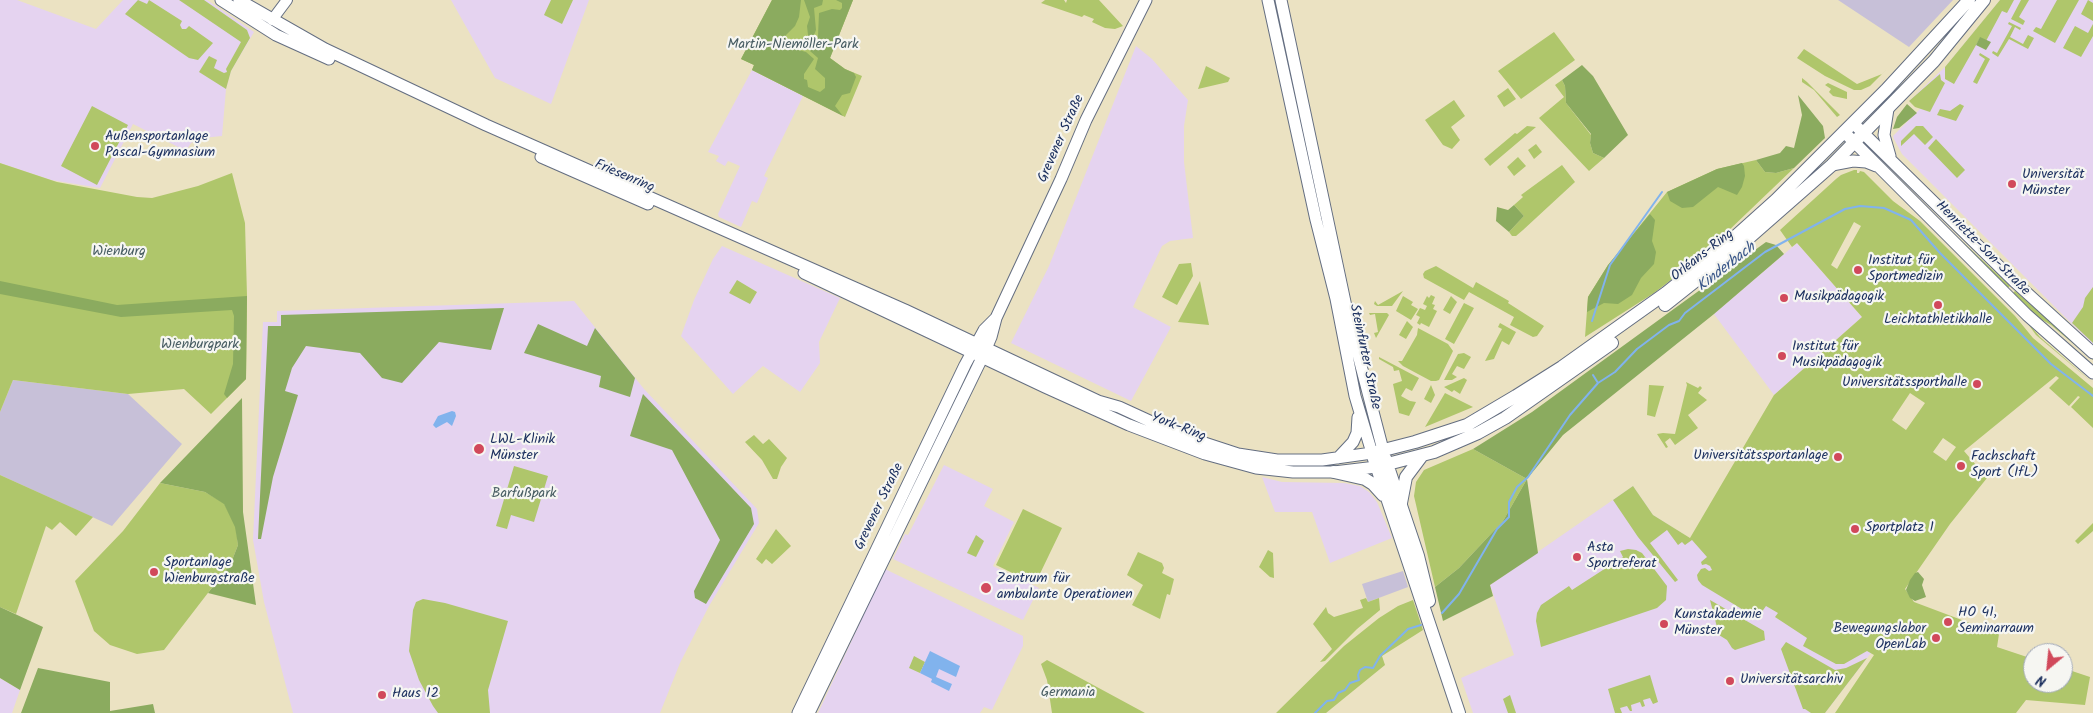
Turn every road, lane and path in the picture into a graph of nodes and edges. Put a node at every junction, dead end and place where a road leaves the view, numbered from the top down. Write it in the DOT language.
graph roads {
  1 [pos="221,0"];
  2 [pos="239,0"];
  3 [pos="287,0"];
  4 [pos="1146,0"];
  5 [pos="1268,0"];
  6 [pos="1280,0"];
  7 [pos="1969,0"];
  8 [pos="1984,0"];
  9 [pos="269,24"];
  10 [pos="1888,109"];
  11 [pos="1853,123"];
  12 [pos="1844,132"];
  13 [pos="1864,133"];
  14 [pos="1854,143"];
  15 [pos="1893,162"];
  16 [pos="1832,165"];
  17 [pos="1880,168"];
  18 [pos="979,350"];
  19 [pos="2093,353"];
  20 [pos="2093,372"];
  21 [pos="1359,411"];
  22 [pos="1377,452"];
  23 [pos="1421,457"];
  24 [pos="1338,458"];
  25 [pos="1382,466"];
  26 [pos="1334,472"];
  27 [pos="1395,503"];
  28 [pos="798,713"];
  29 [pos="809,713"];
  30 [pos="1459,713"];
  31 [pos="1466,713"];
  1 -- 9 [label="main road"];
  2 -- 9 [label="main road"];
  3 -- 9 [label="street"];
  4 -- 18 [label="main road, Grevener Straße"];
  5 -- 21 [label="main road, Steinfurter Straße"];
  6 -- 22 [label="main road, Steinfurter Straße"];
  7 -- 11 [label="main road, Orléans-Ring"];
  8 -- 10 [label="main road, Orléans-Ring"];
  9 -- 18 [label="main road, Friesenring"];
  10 -- 13 [label="main road, Orléans-Ring"];
  10 -- 15 [label="main road"];
  11 -- 12 [label="main road, Orléans-Ring"];
  11 -- 13 [label="main road, Henriette-Son-Straße"];
  12 -- 14 [label="main road, Henriette-Son-Straße"];
  12 -- 22 [label="main road, Orléans-Ring"];
  13 -- 14 [label="main road, Orléans-Ring"];
  13 -- 15 [label="main road, Henriette-Son-Straße"];
  14 -- 16 [label="main road, Orléans-Ring"];
  14 -- 17 [label="main road, Henriette-Son-Straße"];
  15 -- 19 [label="main road, Henriette-Son-Straße"];
  16 -- 17 [label="main road"];
  16 -- 23 [label="main road, Orléans-Ring"];
  17 -- 20 [label="main road, Henriette-Son-Straße"];
  18 -- 24 [label="main road, York-Ring"];
  18 -- 26 [label="main road, York-Ring"];
  18 -- 28 [label="main road, Grevener Straße"];
  18 -- 29 [label="main road, Grevener Straße"];
  21 -- 22 [label="main road, Steinfurter Straße"];
  21 -- 24 [label="main road"];
  22 -- 24 [label="main road, York-Ring"];
  22 -- 25 [label="main road, Steinfurter Straße"];
  23 -- 25 [label="main road, Orléans-Ring"];
  23 -- 27 [label="main road"];
  25 -- 26 [label="main road, York-Ring"];
  25 -- 27 [label="main road, Steinfurter Straße"];
  26 -- 27 [label="main road"];
  27 -- 30 [label="main road, Steinfurter Straße"];
  27 -- 31 [label="main road, Steinfurter Straße"];
}
